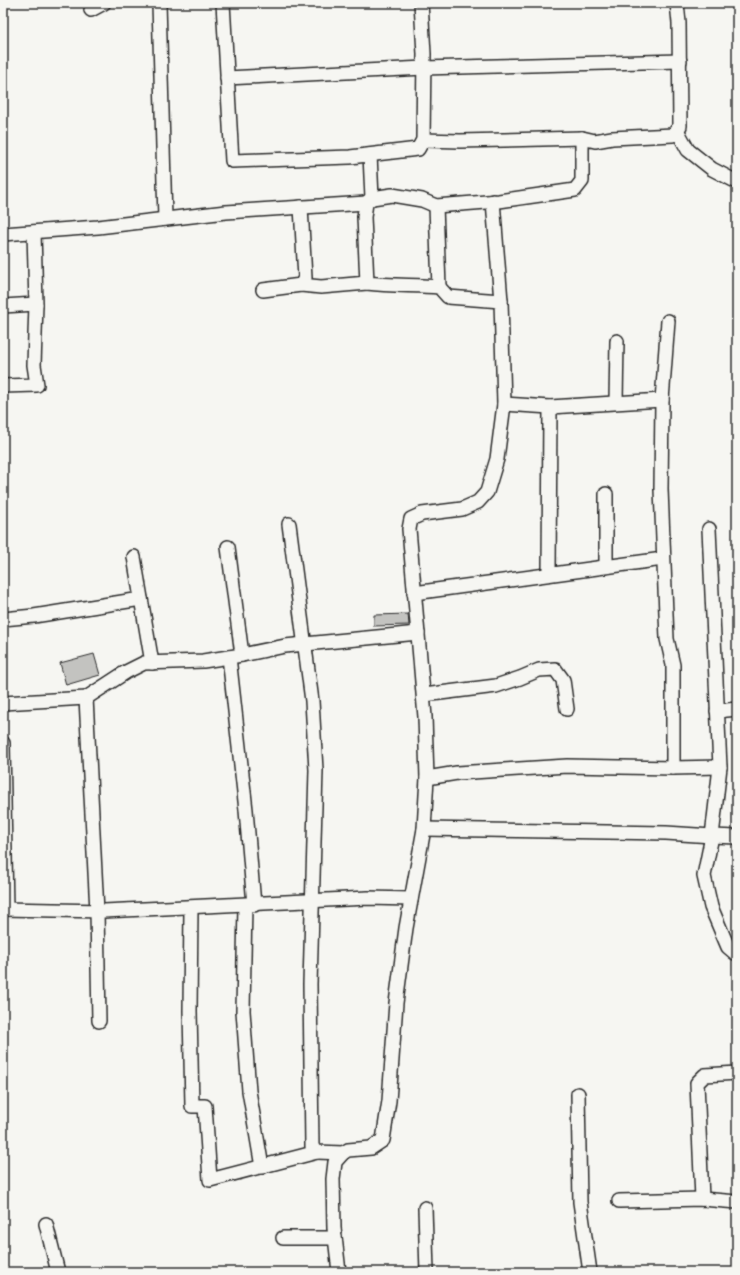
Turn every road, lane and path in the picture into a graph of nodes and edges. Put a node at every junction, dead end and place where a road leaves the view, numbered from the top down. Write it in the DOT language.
graph roads {
  1 [pos="104,3"];
  2 [pos="160,3"];
  3 [pos="223,3"];
  4 [pos="421,3"];
  5 [pos="677,3"];
  6 [pos="91,10"];
  7 [pos="680,61"];
  8 [pos="424,68"];
  9 [pos="227,78"];
  10 [pos="677,130"];
  11 [pos="582,138"];
  12 [pos="423,140"];
  13 [pos="370,155"];
  14 [pos="737,182"];
  15 [pos="369,200"];
  16 [pos="493,201"];
  17 [pos="436,206"];
  18 [pos="301,207"];
  19 [pos="164,219"];
  20 [pos="34,232"];
  21 [pos="3,234"];
  22 [pos="367,283"];
  23 [pos="301,285"];
  24 [pos="439,287"];
  25 [pos="263,290"];
  26 [pos="501,301"];
  27 [pos="36,304"];
  28 [pos="3,306"];
  29 [pos="668,321"];
  30 [pos="617,341"];
  31 [pos="3,386"];
  32 [pos="662,400"];
  33 [pos="616,402"];
  34 [pos="504,404"];
  35 [pos="550,407"];
  36 [pos="606,494"];
  37 [pos="289,524"];
  38 [pos="709,528"];
  39 [pos="228,547"];
  40 [pos="134,557"];
  41 [pos="663,559"];
  42 [pos="606,566"];
  43 [pos="549,574"];
  44 [pos="414,593"];
  45 [pos="141,599"];
  46 [pos="3,619"];
  47 [pos="418,633"];
  48 [pos="305,644"];
  49 [pos="236,656"];
  50 [pos="152,663"];
  51 [pos="424,695"];
  52 [pos="86,698"];
  53 [pos="3,702"];
  54 [pos="567,709"];
  55 [pos="737,709"];
  56 [pos="717,711"];
  57 [pos="3,743"];
  58 [pos="720,767"];
  59 [pos="673,768"];
  60 [pos="427,778"];
  61 [pos="424,829"];
  62 [pos="712,836"];
  63 [pos="737,837"];
  64 [pos="411,899"];
  65 [pos="312,902"];
  66 [pos="249,905"];
  67 [pos="191,908"];
  68 [pos="5,909"];
  69 [pos="98,911"];
  70 [pos="737,953"];
  71 [pos="99,1021"];
  72 [pos="737,1073"];
  73 [pos="578,1094"];
  74 [pos="317,1152"];
  75 [pos="343,1153"];
  76 [pos="262,1167"];
  77 [pos="702,1199"];
  78 [pos="619,1201"];
  79 [pos="737,1202"];
  80 [pos="424,1208"];
  81 [pos="46,1224"];
  82 [pos="283,1238"];
  83 [pos="335,1238"];
  84 [pos="58,1272"];
  85 [pos="339,1272"];
  86 [pos="427,1272"];
  87 [pos="590,1272"];
  1 -- 6 [label="street"];
  2 -- 19 [label="street"];
  3 -- 9 [label="street"];
  4 -- 8 [label="street"];
  5 -- 7 [label="street"];
  7 -- 8 [label="street"];
  7 -- 10 [label="street"];
  8 -- 9 [label="street"];
  8 -- 12 [label="street"];
  9 -- 13 [label="street"];
  10 -- 11 [label="street"];
  10 -- 14 [label="street"];
  11 -- 12 [label="street"];
  11 -- 16 [label="street"];
  12 -- 13 [label="street"];
  13 -- 15 [label="street"];
  15 -- 17 [label="street"];
  15 -- 18 [label="street"];
  15 -- 22 [label="street"];
  16 -- 17 [label="street"];
  16 -- 26 [label="street"];
  17 -- 24 [label="street"];
  18 -- 19 [label="street"];
  18 -- 23 [label="street"];
  19 -- 20 [label="street"];
  20 -- 21 [label="street"];
  20 -- 27 [label="street"];
  22 -- 23 [label="street"];
  22 -- 24 [label="street"];
  23 -- 25 [label="street"];
  24 -- 26 [label="street"];
  26 -- 34 [label="street"];
  27 -- 28 [label="street"];
  27 -- 31 [label="street"];
  29 -- 32 [label="street"];
  30 -- 33 [label="street"];
  32 -- 33 [label="street"];
  32 -- 41 [label="street"];
  33 -- 35 [label="street"];
  34 -- 35 [label="street"];
  34 -- 44 [label="street"];
  35 -- 43 [label="street"];
  36 -- 42 [label="street"];
  37 -- 48 [label="street"];
  38 -- 56 [label="street"];
  39 -- 49 [label="street"];
  40 -- 45 [label="street"];
  41 -- 42 [label="street"];
  41 -- 59 [label="street"];
  42 -- 43 [label="street"];
  43 -- 44 [label="street"];
  44 -- 47 [label="street"];
  45 -- 46 [label="street"];
  45 -- 50 [label="street"];
  47 -- 48 [label="street"];
  47 -- 51 [label="street"];
  48 -- 49 [label="street"];
  48 -- 65 [label="street"];
  49 -- 50 [label="street"];
  49 -- 66 [label="street"];
  50 -- 52 [label="street"];
  51 -- 54 [label="street"];
  51 -- 60 [label="street"];
  52 -- 53 [label="street"];
  52 -- 69 [label="street"];
  55 -- 56 [label="street"];
  56 -- 58 [label="street"];
  57 -- 68 [label="street"];
  58 -- 59 [label="street"];
  58 -- 62 [label="street"];
  59 -- 60 [label="street"];
  60 -- 61 [label="street"];
  61 -- 62 [label="street"];
  61 -- 64 [label="street"];
  62 -- 63 [label="street"];
  62 -- 70 [label="street"];
  64 -- 65 [label="street"];
  64 -- 75 [label="street"];
  65 -- 66 [label="street"];
  65 -- 74 [label="street"];
  66 -- 67 [label="street"];
  66 -- 76 [label="street"];
  67 -- 69 [label="street"];
  67 -- 76 [label="street"];
  68 -- 69 [label="street"];
  69 -- 71 [label="street"];
  72 -- 77 [label="street"];
  73 -- 87 [label="street"];
  74 -- 75 [label="street"];
  74 -- 76 [label="street"];
  75 -- 83 [label="street"];
  77 -- 78 [label="street"];
  77 -- 79 [label="street"];
  80 -- 86 [label="street"];
  81 -- 84 [label="street"];
  82 -- 83 [label="street"];
  83 -- 85 [label="street"];
}
